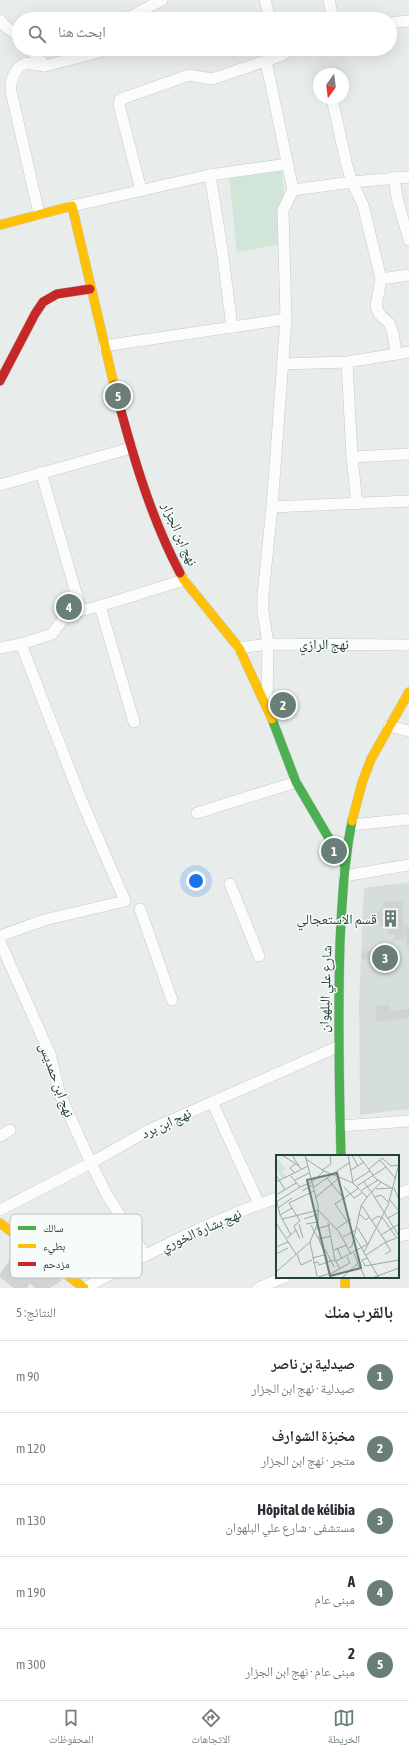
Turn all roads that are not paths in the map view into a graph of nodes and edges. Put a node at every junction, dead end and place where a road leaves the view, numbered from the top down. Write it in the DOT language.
graph roads {
  1 [pos="162,0"];
  2 [pos="265,0"];
  3 [pos="329,0"];
  4 [pos="139,12"];
  5 [pos="268,12"];
  6 [pos="332,12"];
  7 [pos="0,20"];
  8 [pos="409,21"];
  9 [pos="397,22"];
  10 [pos="12,31"];
  11 [pos="36,56"];
  12 [pos="84,56"];
  13 [pos="274,56"];
  14 [pos="266,61"];
  15 [pos="45,66"];
  16 [pos="6,83"];
  17 [pos="333,104"];
  18 [pos="287,164"];
  19 [pos="210,175"];
  20 [pos="394,177"];
  21 [pos="409,177"];
  22 [pos="352,182"];
  23 [pos="142,190"];
  24 [pos="293,190"];
  25 [pos="72,206"];
  26 [pos="39,214"];
  27 [pos="0,225"];
  28 [pos="409,240"];
  29 [pos="409,276"];
  30 [pos="381,280"];
  31 [pos="90,289"];
  32 [pos="286,319"];
  33 [pos="232,327"];
  34 [pos="104,346"];
  35 [pos="409,352"];
  36 [pos="396,354"];
  37 [pos="347,362"];
  38 [pos="283,364"];
  39 [pos="0,381"];
  40 [pos="131,448"];
  41 [pos="409,454"];
  42 [pos="352,457"];
  43 [pos="41,472"];
  44 [pos="0,485"];
  45 [pos="409,501"];
  46 [pos="357,504"];
  47 [pos="272,506"];
  48 [pos="184,580"];
  49 [pos="100,606"];
  50 [pos="81,610"];
  51 [pos="21,644"];
  52 [pos="268,644"];
  53 [pos="409,645"];
  54 [pos="0,648"];
  55 [pos="239,648"];
  56 [pos="409,692"];
  57 [pos="267,706"];
  58 [pos="134,722"];
  59 [pos="389,726"];
  60 [pos="409,732"];
  61 [pos="296,782"];
  62 [pos="197,813"];
  63 [pos="409,819"];
  64 [pos="352,825"];
  65 [pos="344,864"];
  66 [pos="409,865"];
  67 [pos="344,876"];
  68 [pos="230,884"];
  69 [pos="140,909"];
  70 [pos="0,936"];
  71 [pos="0,942"];
  72 [pos="259,956"];
  73 [pos="172,1000"];
  74 [pos="337,1047"];
  75 [pos="212,1102"];
  76 [pos="409,1121"];
  77 [pos="340,1126"];
  78 [pos="10,1130"];
  79 [pos="0,1136"];
  80 [pos="341,1155"];
  81 [pos="91,1163"];
  82 [pos="409,1190"];
  83 [pos="399,1194"];
  84 [pos="276,1198"];
  85 [pos="259,1204"];
  86 [pos="0,1210"];
  87 [pos="119,1214"];
  88 [pos="0,1223"];
  89 [pos="10,1231"];
  90 [pos="409,1234"];
  91 [pos="399,1236"];
  92 [pos="142,1250"];
  93 [pos="145,1255"];
  94 [pos="142,1257"];
  95 [pos="72,1278"];
  96 [pos="103,1278"];
  97 [pos="283,1278"];
  98 [pos="85,1288"];
  99 [pos="258,1288"];
  1 -- 4 [label="street"];
  2 -- 5 [label="street"];
  3 -- 6 [label="street"];
  7 -- 10 [label="street"];
  8 -- 9 [label="street"];
  11 -- 15 [label="street"];
  12 -- 15 [label="street"];
  13 -- 14 [label="street"];
  14 -- 18 [label="street"];
  14 -- 23 [label="street"];
  15 -- 16 [label="street"];
  16 -- 26 [label="street"];
  17 -- 22 [label="street"];
  18 -- 19 [label="street"];
  18 -- 24 [label="street"];
  19 -- 23 [label="street"];
  19 -- 33 [label="street"];
  20 -- 21 [label="street"];
  20 -- 22 [label="street"];
  20 -- 28 [label="street"];
  22 -- 24 [label="street"];
  22 -- 30 [label="street"];
  23 -- 25 [label="street"];
  24 -- 32 [label="street"];
  25 -- 26 [label="street"];
  25 -- 31 [label="street, نهج ابن الجزار"];
  26 -- 27 [label="street"];
  29 -- 30 [label="street"];
  30 -- 36 [label="street"];
  31 -- 34 [label="street, نهج ابن الجزار"];
  31 -- 39 [label="street"];
  32 -- 33 [label="street"];
  32 -- 38 [label="street"];
  33 -- 34 [label="street"];
  34 -- 40 [label="street, نهج ابن الجزار"];
  35 -- 36 [label="street"];
  36 -- 37 [label="street"];
  37 -- 38 [label="street"];
  37 -- 42 [label="street"];
  38 -- 47 [label="street"];
  40 -- 43 [label="street"];
  40 -- 48 [label="street, نهج ابن الجزار"];
  41 -- 42 [label="street"];
  42 -- 46 [label="street"];
  43 -- 44 [label="street"];
  43 -- 50 [label="street"];
  45 -- 46 [label="street"];
  46 -- 47 [label="street"];
  47 -- 52 [label="street"];
  48 -- 49 [label="street"];
  48 -- 55 [label="street, نهج ابن الجزار"];
  49 -- 50 [label="street"];
  49 -- 58 [label="street"];
  50 -- 51 [label="street"];
  51 -- 54 [label="street"];
  51 -- 70 [label="street"];
  52 -- 53 [label="street, نهج الرازي"];
  52 -- 55 [label="street, نهج الرازي"];
  52 -- 57 [label="street"];
  55 -- 57 [label="street, نهج ابن الجزار"];
  56 -- 59 [label="street, شارع علي البلهوان"];
  57 -- 61 [label="street, نهج ابن الجزار"];
  59 -- 60 [label="street"];
  59 -- 64 [label="street, شارع علي البلهوان"];
  61 -- 62 [label="street"];
  61 -- 65 [label="street, نهج ابن الجزار"];
  63 -- 64 [label="street"];
  64 -- 65 [label="street, شارع علي البلهوان"];
  65 -- 67 [label="street, شارع علي البلهوان"];
  66 -- 67 [label="street"];
  67 -- 74 [label="street, شارع علي البلهوان"];
  68 -- 72 [label="street"];
  69 -- 73 [label="street"];
  71 -- 81 [label="street, نهج ابن حمديس"];
  74 -- 75 [label="street, نهج ابن برد"];
  74 -- 77 [label="street, شارع علي البلهوان"];
  75 -- 81 [label="street, نهج ابن برد"];
  75 -- 85 [label="street"];
  76 -- 77 [label="street"];
  77 -- 80 [label="street, شارع علي البلهوان"];
  78 -- 79 [label="street"];
  81 -- 86 [label="street, نهج ابن برد"];
  81 -- 87 [label="street, نهج ابن حمديس"];
  82 -- 83 [label="street"];
  84 -- 85 [label="street, نهج بشارة الخوري"];
  85 -- 93 [label="street, نهج بشارة الخوري"];
  88 -- 89 [label="street"];
  90 -- 91 [label="street"];
  92 -- 93 [label="street, نهج ابن حمديس"];
  93 -- 94 [label="street, نهج بشارة الخوري"];
  95 -- 98 [label="street"];
  96 -- 98 [label="street, نهج بشارة الخوري"];
  97 -- 99 [label="street"];
}
